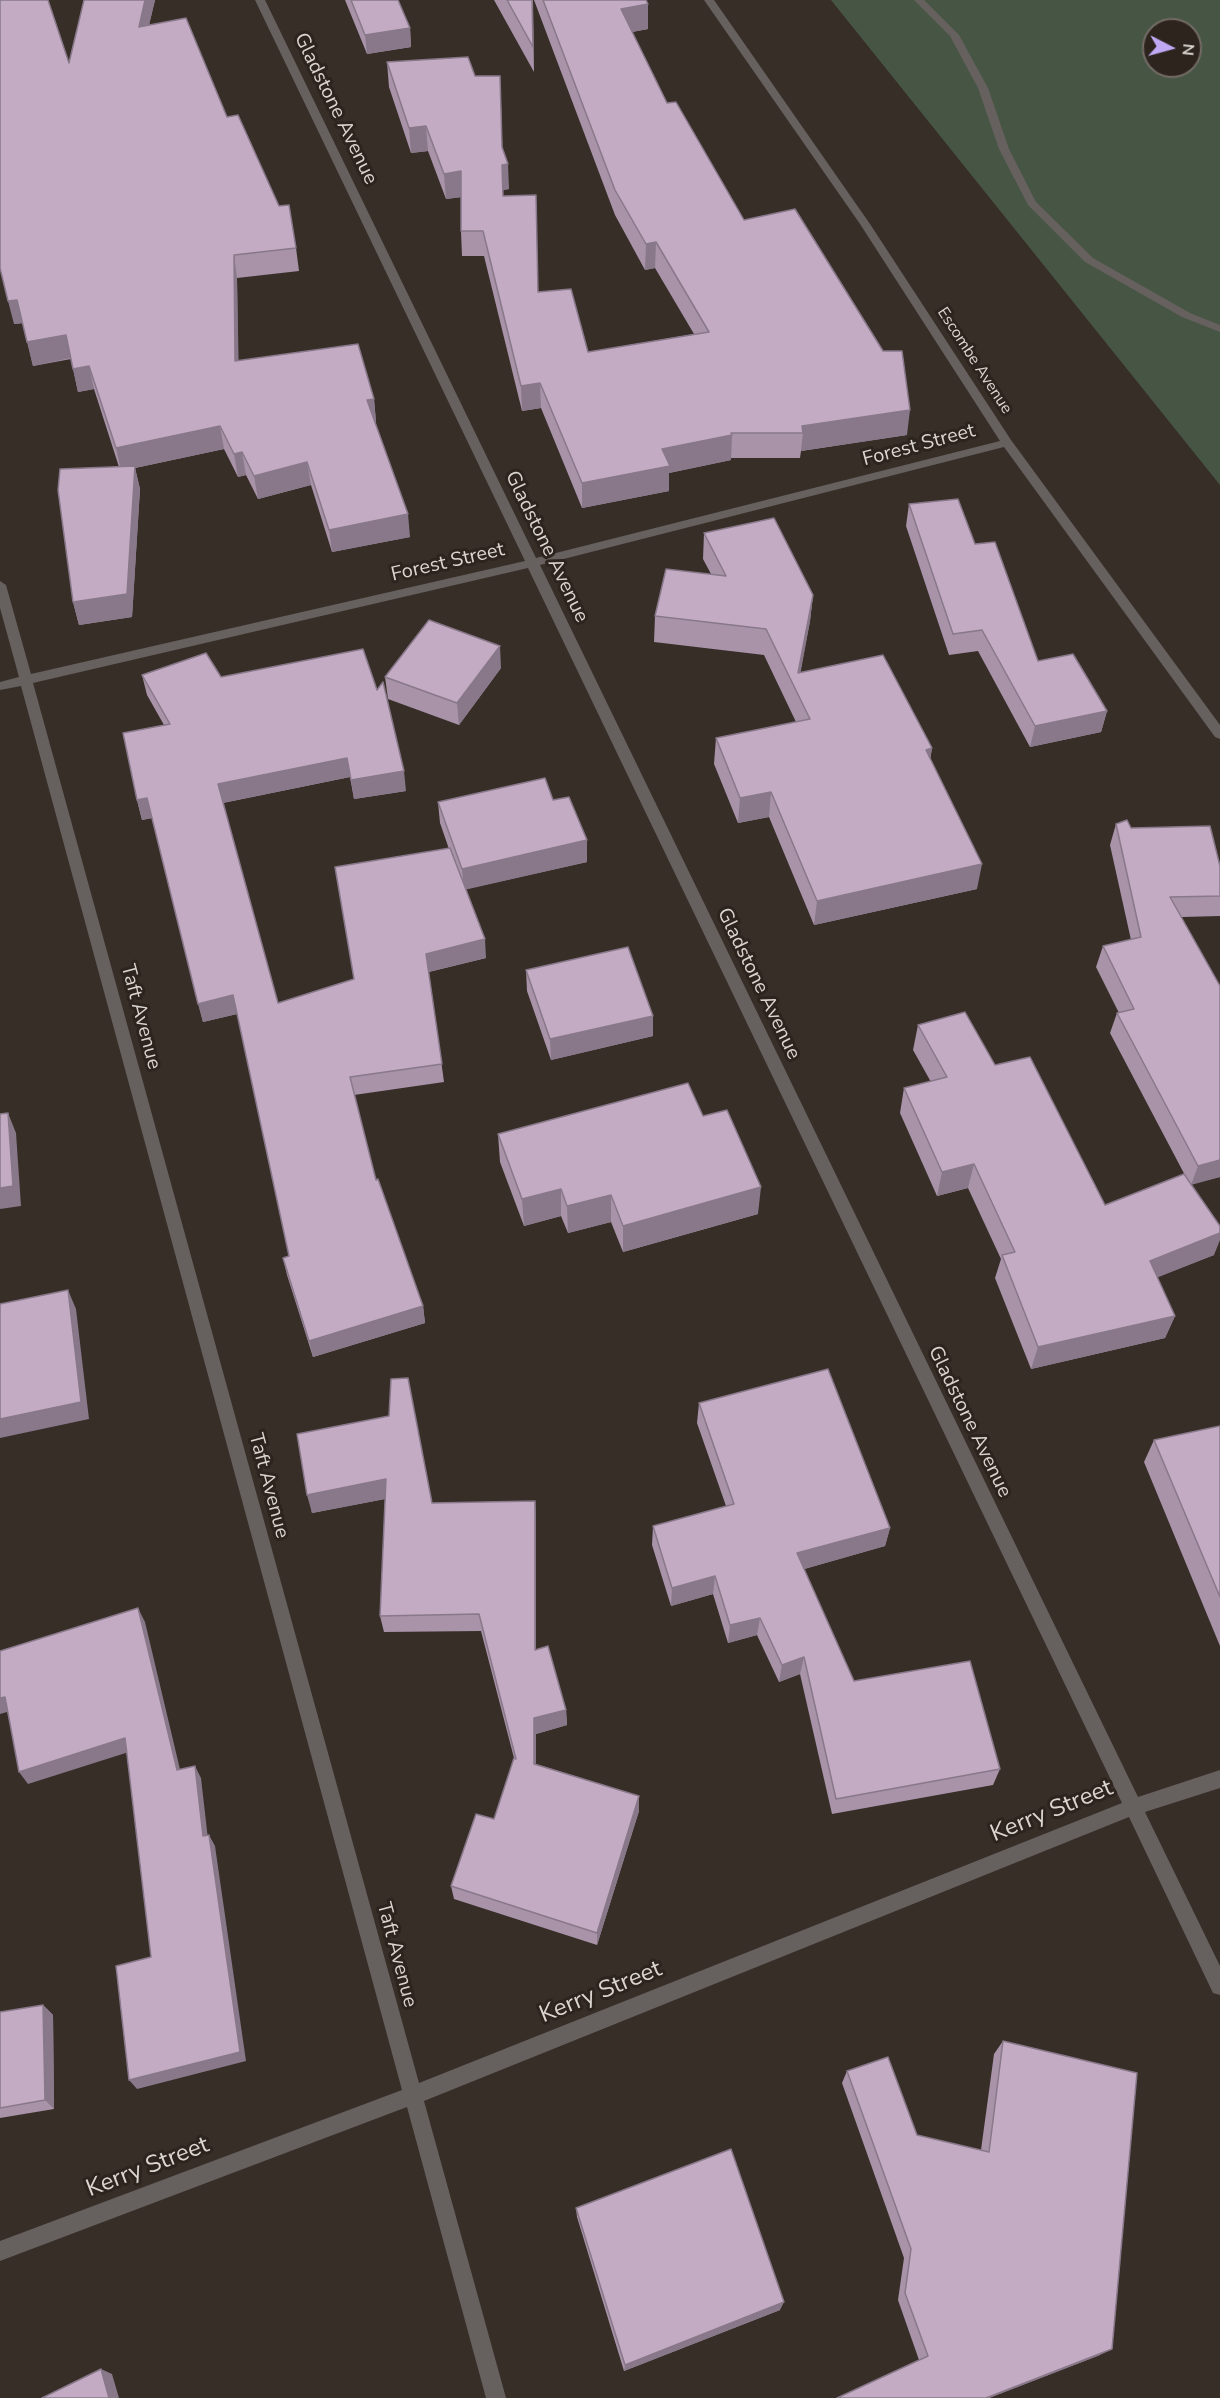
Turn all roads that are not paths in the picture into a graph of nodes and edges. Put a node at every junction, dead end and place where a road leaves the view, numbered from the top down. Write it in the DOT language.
graph roads {
  1 [pos="260,0"];
  2 [pos="709,0"];
  3 [pos="919,0"];
  4 [pos="1220,329"];
  5 [pos="1007,443"];
  6 [pos="533,563"];
  7 [pos="0,585"];
  8 [pos="26,680"];
  9 [pos="0,686"];
  10 [pos="1220,734"];
  11 [pos="1220,1779"];
  12 [pos="1133,1807"];
  13 [pos="1220,1986"];
  14 [pos="412,2096"];
  15 [pos="0,2251"];
  16 [pos="496,2398"];
  1 -- 6 [label="street, Gladstone Avenue"];
  2 -- 5 [label="street, Escombe Avenue"];
  3 -- 4 [label="street"];
  5 -- 6 [label="street, Forest Street"];
  5 -- 10 [label="street, Escombe Avenue"];
  6 -- 8 [label="street, Forest Street"];
  6 -- 12 [label="street, Gladstone Avenue"];
  7 -- 8 [label="street, Taft Avenue"];
  8 -- 9 [label="street, Forest Street"];
  8 -- 14 [label="street, Taft Avenue"];
  11 -- 12 [label="street, Kerry Street"];
  12 -- 13 [label="street, Gladstone Avenue"];
  12 -- 14 [label="street, Kerry Street"];
  14 -- 15 [label="street, Kerry Street"];
  14 -- 16 [label="street, Taft Avenue"];
}
